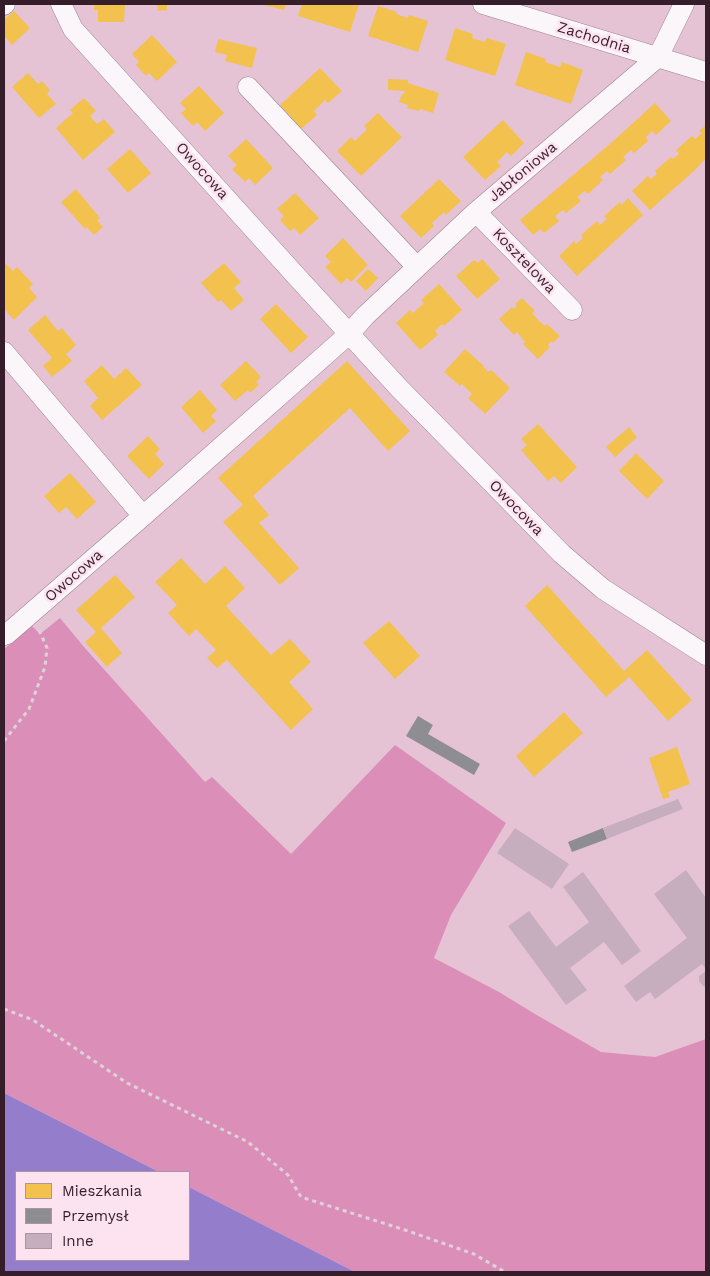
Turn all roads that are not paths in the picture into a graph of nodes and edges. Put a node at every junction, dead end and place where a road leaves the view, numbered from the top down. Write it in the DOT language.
graph roads {
  1 [pos="61,4"];
  2 [pos="483,4"];
  3 [pos="684,4"];
  4 [pos="658,57"];
  5 [pos="706,72"];
  6 [pos="248,87"];
  7 [pos="476,212"];
  8 [pos="417,267"];
  9 [pos="572,310"];
  10 [pos="349,334"];
  11 [pos="4,352"];
  12 [pos="144,516"];
  13 [pos="4,635"];
  14 [pos="706,655"];
  1 -- 10 [label="street, Owocowa"];
  2 -- 4 [label="street, Zachodnia"];
  3 -- 4 [label="street, Jabłoniowa"];
  4 -- 5 [label="street, Zachodnia"];
  4 -- 7 [label="street, Jabłoniowa"];
  6 -- 8 [label="street"];
  7 -- 8 [label="street, Jabłoniowa"];
  7 -- 9 [label="street, Kosztelowa"];
  8 -- 10 [label="street, Jabłoniowa"];
  10 -- 12 [label="street, Owocowa"];
  10 -- 14 [label="street, Owocowa"];
  11 -- 12 [label="street"];
  12 -- 13 [label="street, Owocowa"];
}
